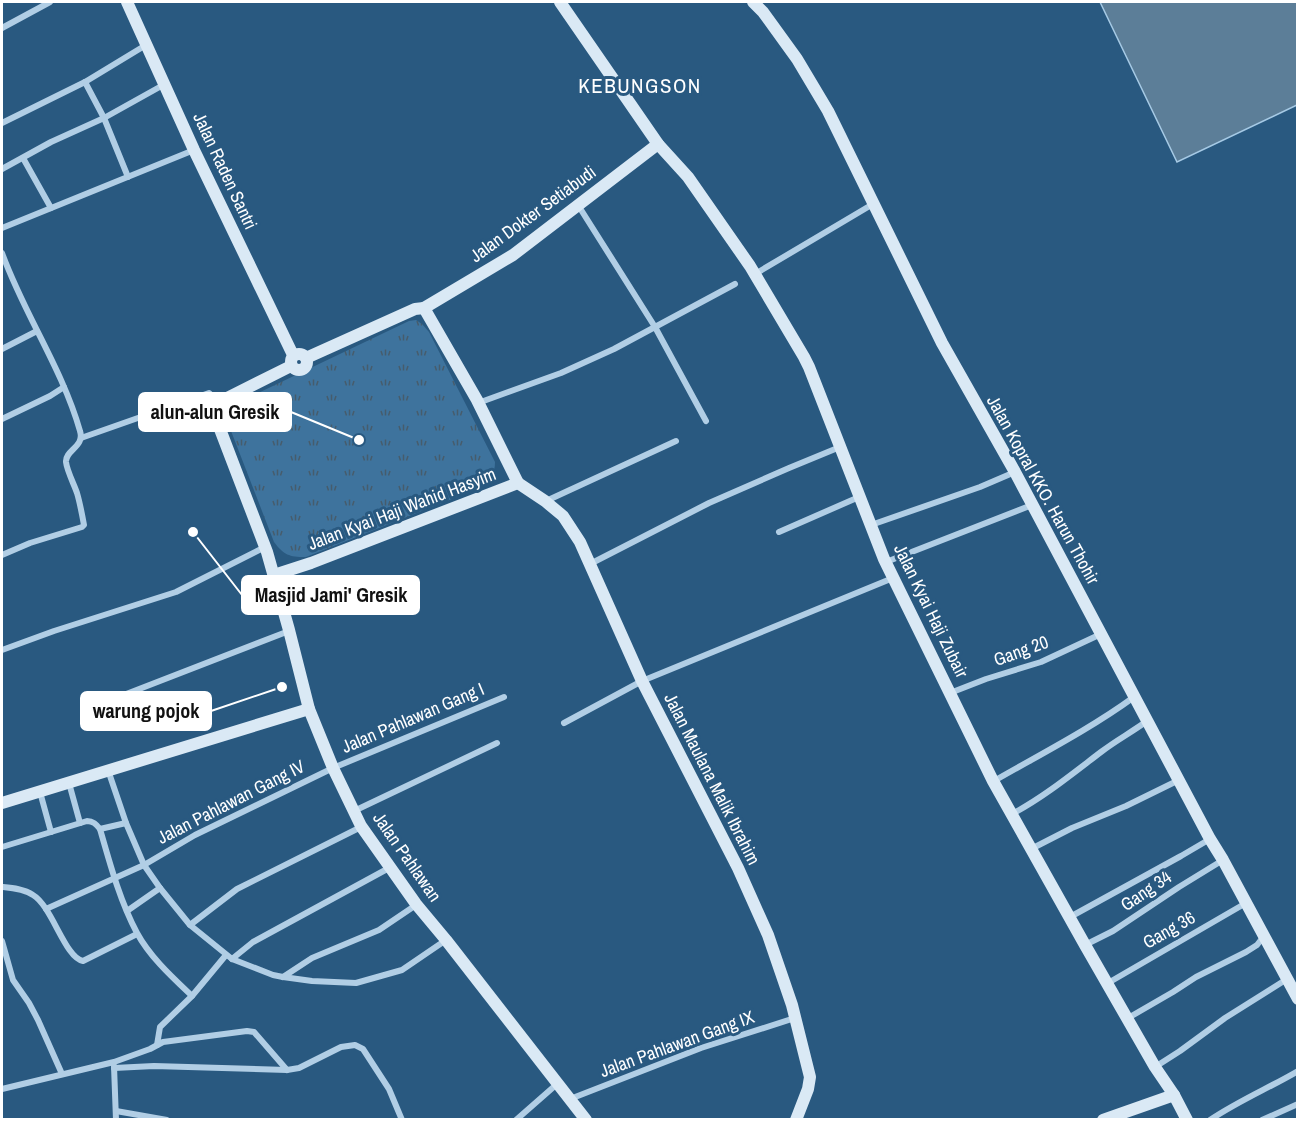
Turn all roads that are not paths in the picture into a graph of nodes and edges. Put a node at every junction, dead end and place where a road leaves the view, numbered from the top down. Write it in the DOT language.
graph roads {
  1 [pos="50,2"];
  2 [pos="128,2"];
  3 [pos="560,2"];
  4 [pos="753,2"];
  5 [pos="2,28"];
  6 [pos="147,44"];
  7 [pos="85,82"];
  8 [pos="165,84"];
  9 [pos="104,118"];
  10 [pos="2,123"];
  11 [pos="658,144"];
  12 [pos="194,150"];
  13 [pos="23,158"];
  14 [pos="2,169"];
  15 [pos="128,177"];
  16 [pos="873,203"];
  17 [pos="578,205"];
  18 [pos="51,208"];
  19 [pos="2,228"];
  20 [pos="2,254"];
  21 [pos="755,274"];
  22 [pos="735,284"];
  23 [pos="424,308"];
  24 [pos="655,327"];
  25 [pos="37,331"];
  26 [pos="2,349"];
  27 [pos="292,361"];
  28 [pos="64,387"];
  29 [pos="219,402"];
  30 [pos="478,403"];
  31 [pos="2,419"];
  32 [pos="706,421"];
  33 [pos="81,438"];
  34 [pos="676,441"];
  35 [pos="840,447"];
  36 [pos="1015,472"];
  37 [pos="518,483"];
  38 [pos="860,497"];
  39 [pos="545,501"];
  40 [pos="1032,505"];
  41 [pos="871,525"];
  42 [pos="779,532"];
  43 [pos="265,547"];
  44 [pos="2,555"];
  45 [pos="886,562"];
  46 [pos="590,564"];
  47 [pos="274,575"];
  48 [pos="893,578"];
  49 [pos="289,630"];
  50 [pos="1101,634"];
  51 [pos="2,651"];
  52 [pos="642,681"];
  53 [pos="950,693"];
  54 [pos="504,697"];
  55 [pos="1135,697"];
  56 [pos="309,709"];
  57 [pos="85,710"];
  58 [pos="1147,721"];
  59 [pos="564,723"];
  60 [pos="497,743"];
  61 [pos="333,768"];
  62 [pos="108,771"];
  63 [pos="1179,780"];
  64 [pos="993,781"];
  65 [pos="69,783"];
  66 [pos="39,792"];
  67 [pos="2,803"];
  68 [pos="354,811"];
  69 [pos="1012,814"];
  70 [pos="80,823"];
  71 [pos="126,823"];
  72 [pos="361,826"];
  73 [pos="100,829"];
  74 [pos="51,832"];
  75 [pos="1210,839"];
  76 [pos="2,847"];
  77 [pos="1030,849"];
  78 [pos="1223,860"];
  79 [pos="144,865"];
  80 [pos="389,868"];
  81 [pos="115,879"];
  82 [pos="2,887"];
  83 [pos="159,888"];
  84 [pos="1246,903"];
  85 [pos="416,904"];
  86 [pos="46,909"];
  87 [pos="128,911"];
  88 [pos="1070,917"];
  89 [pos="190,925"];
  90 [pos="137,934"];
  91 [pos="1264,936"];
  92 [pos="446,940"];
  93 [pos="2,941"];
  94 [pos="1085,945"];
  95 [pos="226,954"];
  96 [pos="232,960"];
  97 [pos="283,977"];
  98 [pos="1287,979"];
  99 [pos="1108,983"];
  100 [pos="192,996"];
  101 [pos="1298,999"];
  102 [pos="795,1018"];
  103 [pos="1128,1018"];
  104 [pos="157,1045"];
  105 [pos="114,1065"];
  106 [pos="1155,1066"];
  107 [pos="286,1070"];
  108 [pos="1298,1071"];
  109 [pos="62,1074"];
  110 [pos="558,1083"];
  111 [pos="2,1089"];
  112 [pos="1174,1095"];
  113 [pos="570,1099"];
  114 [pos="1298,1104"];
  115 [pos="116,1112"];
  116 [pos="116,1119"];
  117 [pos="167,1119"];
  118 [pos="402,1119"];
  119 [pos="516,1119"];
  120 [pos="586,1119"];
  121 [pos="796,1119"];
  122 [pos="1103,1119"];
  123 [pos="1187,1119"];
  124 [pos="1210,1119"];
  125 [pos="1262,1119"];
  1 -- 5 [label="street"];
  2 -- 6 [label="street, Jalan Raden Santri"];
  3 -- 11 [label="street, Jalan Kyai Haji Zubair"];
  4 -- 16 [label="street, Jalan Kopral KKO. Harun Thohir"];
  6 -- 7 [label="street"];
  6 -- 8 [label="street, Jalan Raden Santri"];
  7 -- 9 [label="street"];
  7 -- 10 [label="street"];
  8 -- 9 [label="street"];
  8 -- 12 [label="street, Jalan Raden Santri"];
  9 -- 13 [label="street"];
  9 -- 15 [label="street"];
  11 -- 17 [label="street, Jalan Dokter Setiabudi"];
  11 -- 21 [label="street, Jalan Kyai Haji Zubair"];
  12 -- 15 [label="street"];
  12 -- 27 [label="street, Jalan Raden Santri"];
  13 -- 14 [label="street"];
  13 -- 18 [label="street"];
  15 -- 18 [label="street"];
  16 -- 21 [label="street"];
  16 -- 36 [label="street, Jalan Kopral KKO. Harun Thohir"];
  17 -- 23 [label="street, Jalan Dokter Setiabudi"];
  17 -- 24 [label="street"];
  18 -- 19 [label="street"];
  20 -- 25 [label="street"];
  21 -- 35 [label="street, Jalan Kyai Haji Zubair"];
  22 -- 24 [label="street"];
  23 -- 27 [label="street"];
  23 -- 30 [label="street, Jalan Kyai Haji Wahid Hasyim"];
  24 -- 30 [label="street"];
  24 -- 32 [label="street"];
  25 -- 26 [label="street"];
  25 -- 28 [label="street"];
  27 -- 29 [label="street"];
  28 -- 31 [label="street"];
  28 -- 33 [label="street"];
  29 -- 33 [label="street"];
  29 -- 43 [label="street"];
  30 -- 37 [label="street, Jalan Kyai Haji Wahid Hasyim"];
  33 -- 44 [label="street"];
  34 -- 39 [label="street"];
  35 -- 38 [label="street, Jalan Kyai Haji Zubair"];
  35 -- 46 [label="street"];
  36 -- 40 [label="street, Jalan Kopral KKO. Harun Thohir"];
  36 -- 41 [label="street"];
  37 -- 39 [label="street, Jalan Maulana Malik Ibrahim"];
  37 -- 47 [label="street, Jalan Kyai Haji Wahid Hasyim"];
  38 -- 41 [label="street, Jalan Kyai Haji Zubair"];
  38 -- 42 [label="street"];
  39 -- 46 [label="street, Jalan Maulana Malik Ibrahim"];
  40 -- 45 [label="street"];
  40 -- 50 [label="street, Jalan Kopral KKO. Harun Thohir"];
  41 -- 45 [label="street, Jalan Kyai Haji Zubair"];
  43 -- 47 [label="street"];
  43 -- 51 [label="street"];
  45 -- 48 [label="street, Jalan Kyai Haji Zubair"];
  46 -- 52 [label="street, Jalan Maulana Malik Ibrahim"];
  47 -- 49 [label="street, Jalan Pahlawan"];
  48 -- 52 [label="street"];
  48 -- 53 [label="street, Jalan Kyai Haji Zubair"];
  49 -- 56 [label="street, Jalan Pahlawan"];
  49 -- 57 [label="street"];
  50 -- 53 [label="street, Gang 20"];
  50 -- 55 [label="street, Jalan Kopral KKO. Harun Thohir"];
  52 -- 59 [label="street"];
  52 -- 102 [label="street, Jalan Maulana Malik Ibrahim"];
  53 -- 64 [label="street, Jalan Kyai Haji Zubair"];
  54 -- 61 [label="street, Jalan Pahlawan Gang I"];
  55 -- 58 [label="street, Jalan Kopral KKO. Harun Thohir"];
  55 -- 64 [label="street"];
  56 -- 61 [label="street, Jalan Pahlawan"];
  56 -- 62 [label="street"];
  58 -- 63 [label="street, Jalan Kopral KKO. Harun Thohir"];
  58 -- 69 [label="street"];
  60 -- 68 [label="street"];
  61 -- 68 [label="street, Jalan Pahlawan"];
  61 -- 79 [label="street, Jalan Pahlawan Gang IV"];
  62 -- 65 [label="street"];
  62 -- 71 [label="street"];
  63 -- 75 [label="street, Jalan Kopral KKO. Harun Thohir"];
  63 -- 77 [label="street"];
  64 -- 69 [label="street, Jalan Kyai Haji Zubair"];
  65 -- 66 [label="street"];
  65 -- 70 [label="street"];
  66 -- 67 [label="street"];
  66 -- 74 [label="street"];
  68 -- 72 [label="street, Jalan Pahlawan"];
  69 -- 77 [label="street, Jalan Kyai Haji Zubair"];
  70 -- 73 [label="street"];
  70 -- 74 [label="street"];
  71 -- 73 [label="street"];
  71 -- 79 [label="street"];
  72 -- 80 [label="street, Jalan Pahlawan"];
  72 -- 89 [label="street"];
  73 -- 81 [label="street"];
  74 -- 76 [label="street"];
  75 -- 78 [label="street, Jalan Kopral KKO. Harun Thohir"];
  75 -- 88 [label="street"];
  77 -- 88 [label="street, Jalan Kyai Haji Zubair"];
  78 -- 84 [label="street, Jalan Kopral KKO. Harun Thohir"];
  78 -- 94 [label="street, Gang 34"];
  79 -- 81 [label="street, Jalan Pahlawan Gang IV"];
  79 -- 83 [label="street"];
  80 -- 85 [label="street, Jalan Pahlawan"];
  80 -- 96 [label="street"];
  81 -- 86 [label="street, Jalan Pahlawan Gang IV"];
  81 -- 87 [label="street"];
  82 -- 86 [label="street"];
  83 -- 87 [label="street"];
  83 -- 89 [label="street"];
  84 -- 91 [label="street, Jalan Kopral KKO. Harun Thohir"];
  84 -- 99 [label="street, Gang 36"];
  85 -- 92 [label="street, Jalan Pahlawan"];
  85 -- 97 [label="street"];
  86 -- 90 [label="street"];
  87 -- 90 [label="street"];
  88 -- 94 [label="street, Jalan Kyai Haji Zubair"];
  89 -- 95 [label="street"];
  90 -- 100 [label="street"];
  91 -- 98 [label="street, Jalan Kopral KKO. Harun Thohir"];
  91 -- 103 [label="street"];
  92 -- 97 [label="street"];
  92 -- 110 [label="street, Jalan Pahlawan"];
  93 -- 109 [label="street"];
  94 -- 99 [label="street, Jalan Kyai Haji Zubair"];
  95 -- 96 [label="street"];
  95 -- 100 [label="street"];
  96 -- 97 [label="street"];
  98 -- 101 [label="street, Jalan Kopral KKO. Harun Thohir"];
  98 -- 106 [label="street"];
  99 -- 103 [label="street, Jalan Kyai Haji Zubair"];
  100 -- 104 [label="street"];
  102 -- 113 [label="street, Jalan Pahlawan Gang IX"];
  102 -- 121 [label="street, Jalan Maulana Malik Ibrahim"];
  103 -- 106 [label="street, Jalan Kyai Haji Zubair"];
  104 -- 105 [label="street"];
  104 -- 107 [label="street"];
  105 -- 107 [label="street"];
  105 -- 109 [label="street"];
  105 -- 115 [label="street"];
  106 -- 112 [label="street, Jalan Kyai Haji Zubair"];
  107 -- 118 [label="street"];
  108 -- 124 [label="street"];
  109 -- 111 [label="street"];
  110 -- 113 [label="street, Jalan Pahlawan"];
  110 -- 119 [label="street"];
  112 -- 122 [label="street"];
  112 -- 123 [label="street, Jalan Kyai Haji Zubair"];
  113 -- 120 [label="street, Jalan Pahlawan"];
  114 -- 125 [label="street"];
  115 -- 116 [label="street"];
  115 -- 117 [label="street"];
}
